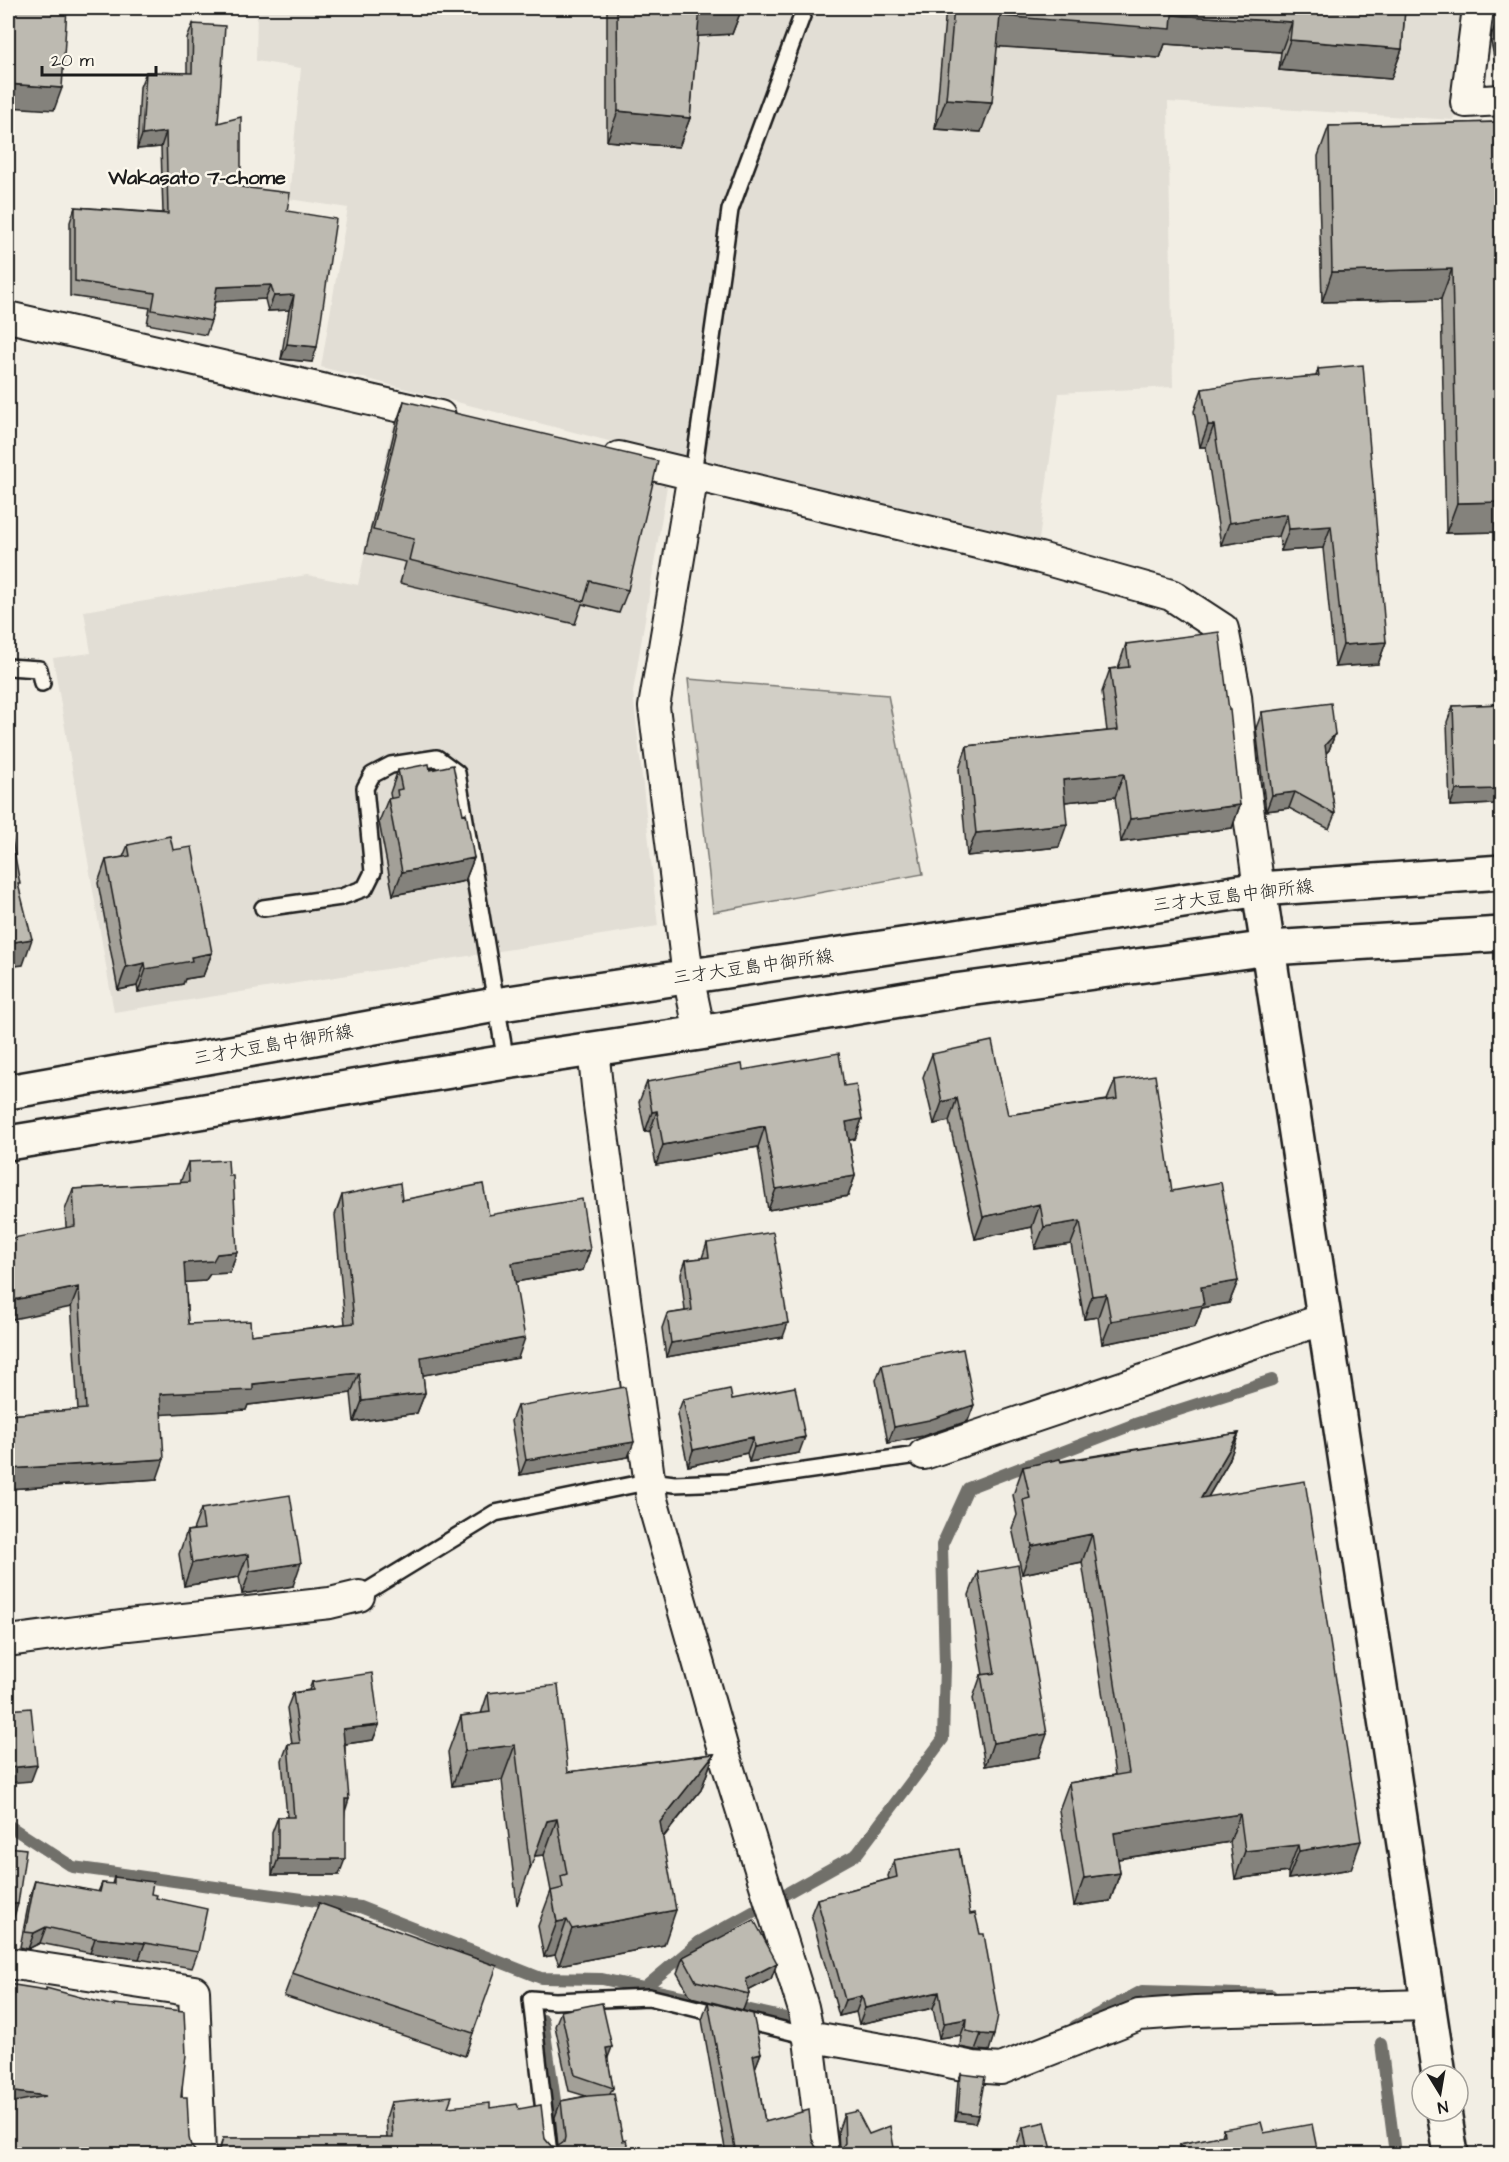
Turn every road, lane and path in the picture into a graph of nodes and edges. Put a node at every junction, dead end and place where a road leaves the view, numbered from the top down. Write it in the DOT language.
graph roads {
  1 [pos="805,8"];
  2 [pos="1478,8"];
  3 [pos="1502,100"];
  4 [pos="8,317"];
  5 [pos="461,421"];
  6 [pos="589,450"];
  7 [pos="693,474"];
  8 [pos="8,667"];
  9 [pos="42,683"];
  10 [pos="1502,872"];
  11 [pos="1259,889"];
  12 [pos="263,908"];
  13 [pos="1502,934"];
  14 [pos="1269,948"];
  15 [pos="688,976"];
  16 [pos="495,1005"];
  17 [pos="700,1033"];
  18 [pos="593,1049"];
  19 [pos="506,1062"];
  20 [pos="8,1092"];
  21 [pos="8,1143"];
  22 [pos="1324,1319"];
  23 [pos="924,1454"];
  24 [pos="651,1481"];
  25 [pos="359,1596"];
  26 [pos="8,1641"];
  27 [pos="8,1963"];
  28 [pos="1428,2005"];
  29 [pos="806,2025"];
  30 [pos="1437,2063"];
  31 [pos="1446,2123"];
  32 [pos="200,2154"];
  33 [pos="549,2154"];
  34 [pos="823,2154"];
  35 [pos="1451,2154"];
  1 -- 7 [label="lane"];
  2 -- 3 [label="street"];
  4 -- 5 [label="street"];
  6 -- 7 [label="street"];
  7 -- 11 [label="street"];
  7 -- 15 [label="street"];
  8 -- 9 [label="lane"];
  10 -- 11 [label="main road, 三才大豆島中御所線"];
  11 -- 14 [label="main road"];
  11 -- 15 [label="main road, 三才大豆島中御所線"];
  12 -- 16 [label="lane"];
  13 -- 14 [label="main road"];
  14 -- 17 [label="main road"];
  14 -- 22 [label="main road"];
  15 -- 16 [label="main road, 三才大豆島中御所線"];
  15 -- 17 [label="street"];
  16 -- 19 [label="lane"];
  16 -- 20 [label="main road, 三才大豆島中御所線"];
  17 -- 18 [label="main road"];
  18 -- 19 [label="main road"];
  18 -- 24 [label="street"];
  19 -- 21 [label="main road"];
  22 -- 23 [label="street"];
  22 -- 28 [label="main road"];
  23 -- 24 [label="lane"];
  24 -- 25 [label="lane"];
  24 -- 29 [label="street"];
  25 -- 26 [label="street"];
  27 -- 32 [label="street"];
  28 -- 29 [label="street"];
  28 -- 30 [label="main road"];
  29 -- 33 [label="lane"];
  29 -- 34 [label="street"];
  31 -- 35 [label="main road"];
}
